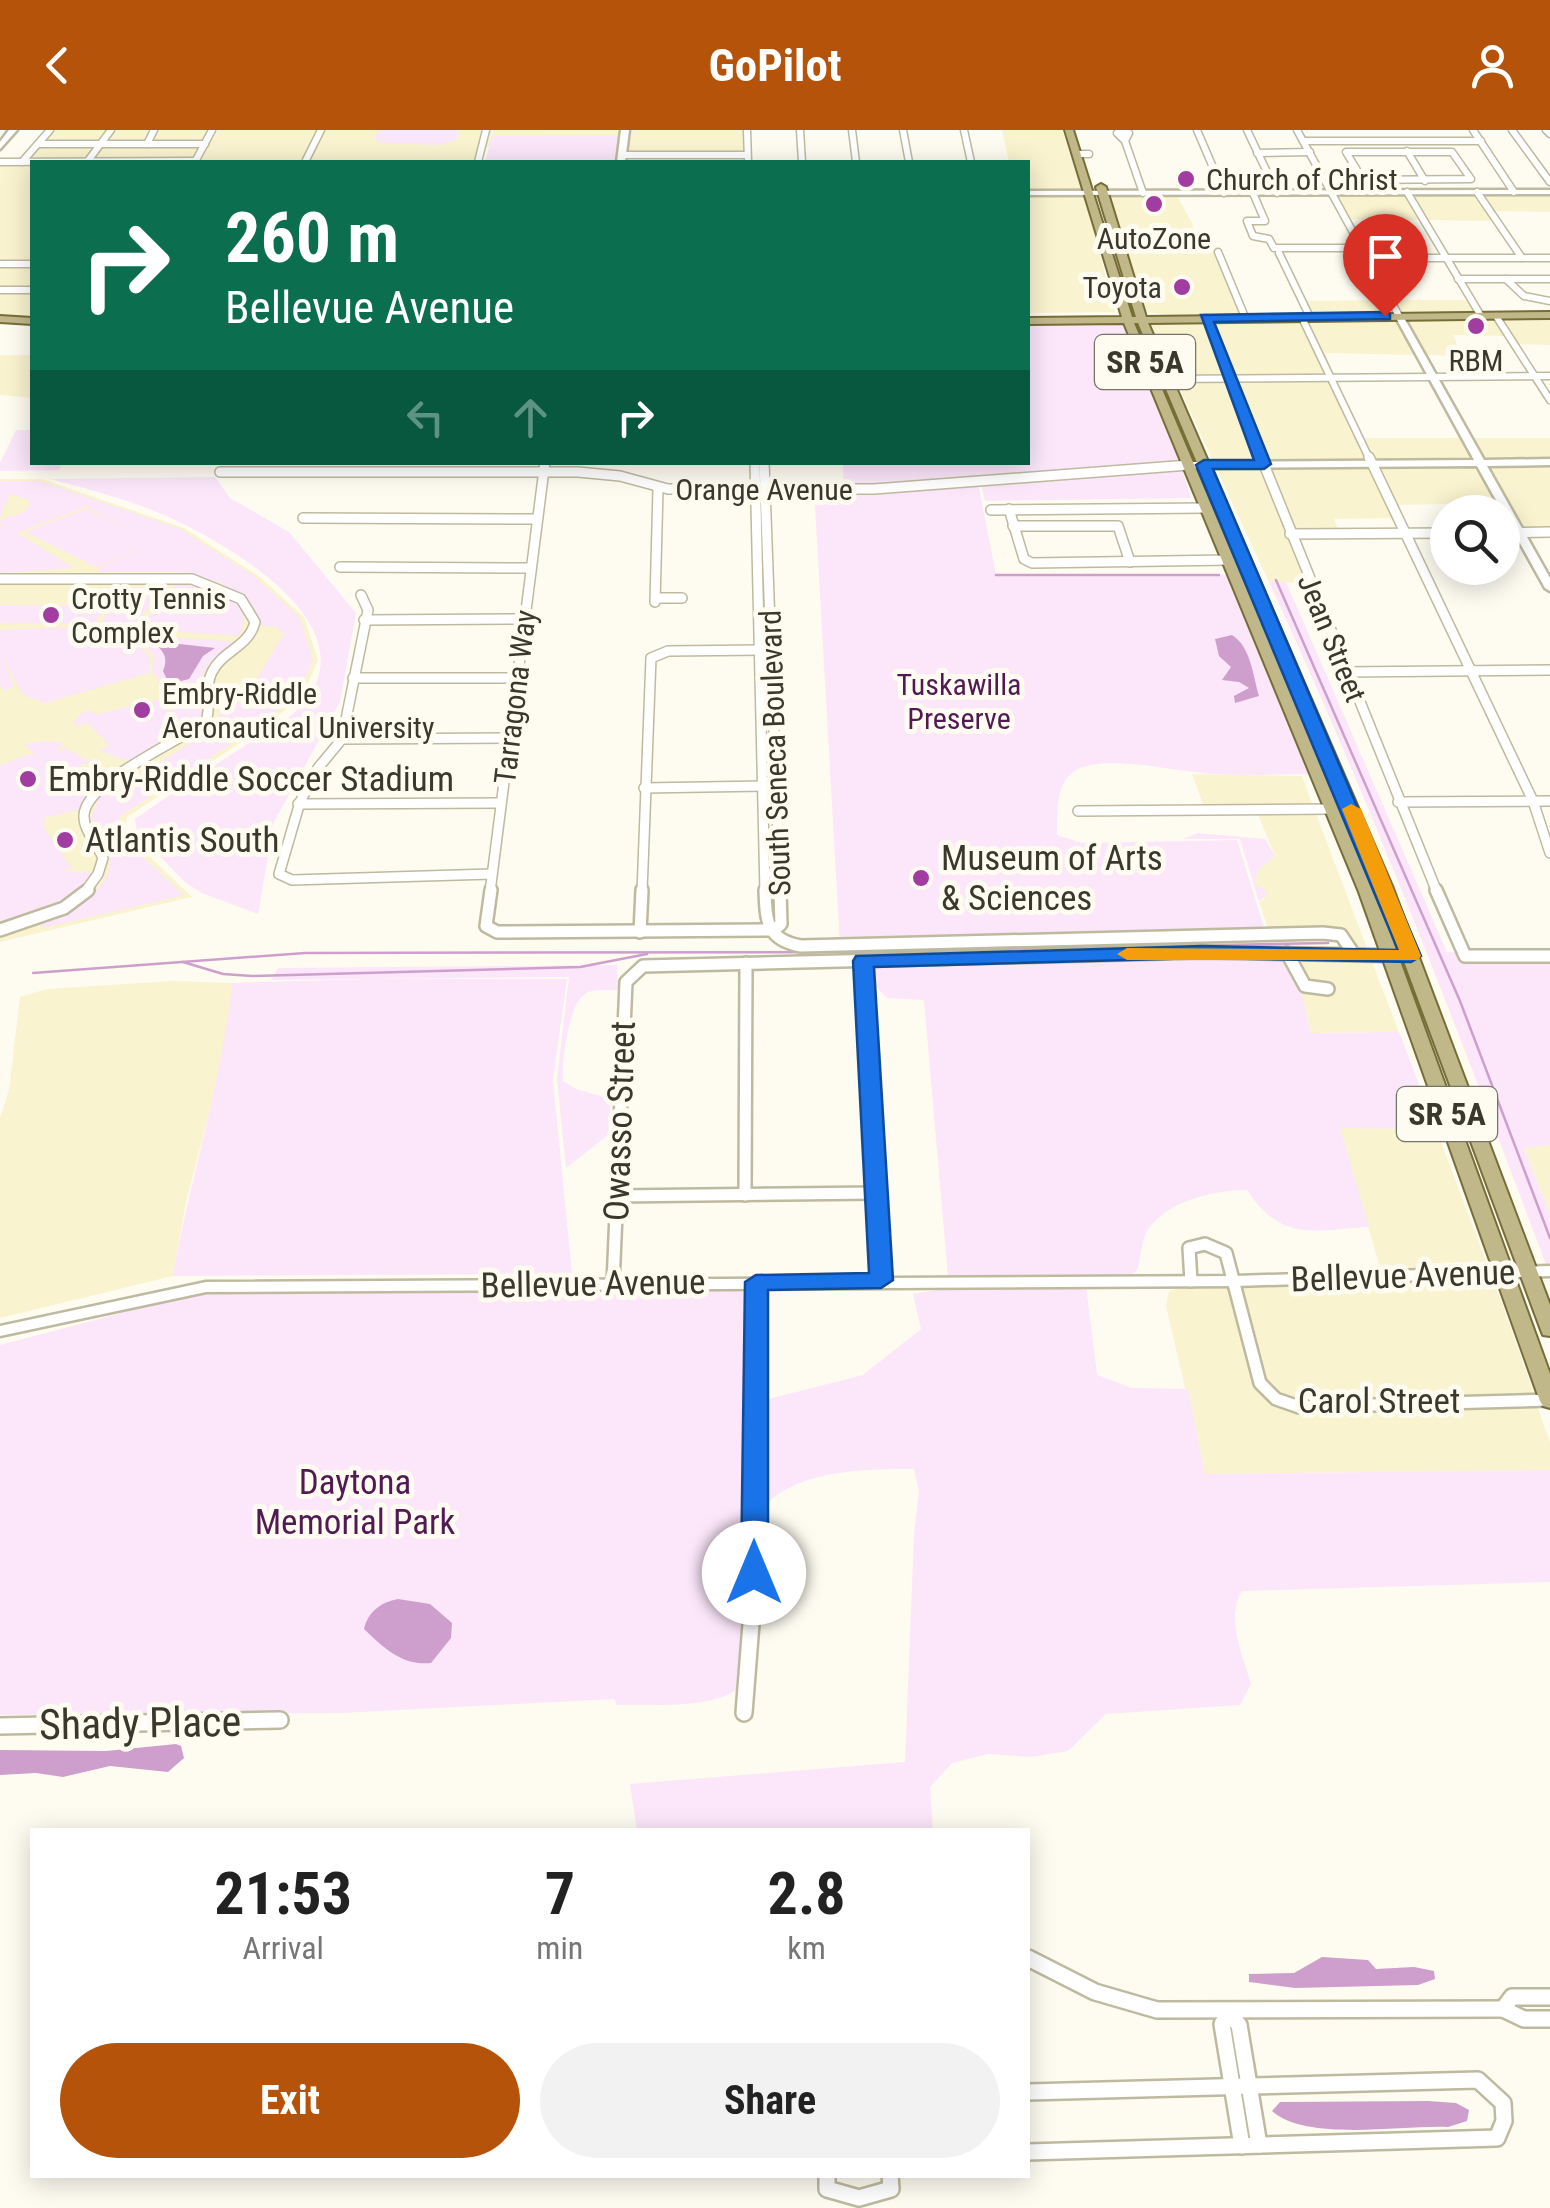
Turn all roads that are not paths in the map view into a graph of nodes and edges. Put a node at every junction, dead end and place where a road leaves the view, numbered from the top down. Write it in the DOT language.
graph roads {
  1 [pos="13,130"];
  2 [pos="50,130"];
  3 [pos="111,130"];
  4 [pos="154,130"];
  5 [pos="212,130"];
  6 [pos="321,130"];
  7 [pos="486,130"];
  8 [pos="625,130"];
  9 [pos="747,130"];
  10 [pos="800,130"];
  11 [pos="852,130"];
  12 [pos="903,130"];
  13 [pos="964,130"];
  14 [pos="1069,130"];
  15 [pos="1081,130"];
  16 [pos="1197,130"];
  17 [pos="1247,130"];
  18 [pos="1297,130"];
  19 [pos="1358,130"];
  20 [pos="1473,130"];
  21 [pos="1512,130"];
  22 [pos="1303,141"];
  23 [pos="1364,141"];
  24 [pos="1481,141"];
  25 [pos="1125,142"];
  26 [pos="40,144"];
  27 [pos="98,144"];
  28 [pos="147,144"];
  29 [pos="163,144"];
  30 [pos="205,144"];
  31 [pos="0,147"];
  32 [pos="1258,152"];
  33 [pos="1310,152"];
  34 [pos="1369,152"];
  35 [pos="1406,152"];
  36 [pos="1077,154"];
  37 [pos="1089,154"];
  38 [pos="621,159"];
  39 [pos="684,159"];
  40 [pos="747,159"];
  41 [pos="89,160"];
  42 [pos="154,160"];
  43 [pos="197,160"];
  44 [pos="306,160"];
  45 [pos="478,160"];
  46 [pos="802,160"];
  47 [pos="856,160"];
  48 [pos="908,160"];
  49 [pos="972,160"];
  50 [pos="0,162"];
  51 [pos="22,162"];
  52 [pos="30,162"];
  53 [pos="1425,180"];
  54 [pos="1550,182"];
  55 [pos="1333,192"];
  56 [pos="1406,192"];
  57 [pos="1477,192"];
  58 [pos="1514,192"];
  59 [pos="1550,192"];
  60 [pos="1030,193"];
  61 [pos="1090,193"];
  62 [pos="1103,193"];
  63 [pos="1143,193"];
  64 [pos="1224,193"];
  65 [pos="1253,193"];
  66 [pos="1277,193"];
  67 [pos="1101,228"];
  68 [pos="1114,228"];
  69 [pos="1361,248"];
  70 [pos="1218,252"];
  71 [pos="1279,253"];
  72 [pos="1109,258"];
  73 [pos="1366,258"];
  74 [pos="1445,258"];
  75 [pos="1522,258"];
  76 [pos="1550,258"];
  77 [pos="0,264"];
  78 [pos="30,264"];
  79 [pos="1125,264"];
  80 [pos="1458,279"];
  81 [pos="1506,279"];
  82 [pos="1550,279"];
  83 [pos="0,290"];
  84 [pos="30,290"];
  85 [pos="1550,301"];
  86 [pos="1399,316"];
  87 [pos="1481,316"];
  88 [pos="1496,316"];
  89 [pos="1550,316"];
  90 [pos="1245,317"];
  91 [pos="1306,317"];
  92 [pos="1127,318"];
  93 [pos="1141,318"];
  94 [pos="1206,318"];
  95 [pos="1030,319"];
  96 [pos="0,323"];
  97 [pos="30,323"];
  98 [pos="1535,376"];
  99 [pos="1550,376"];
  100 [pos="1434,377"];
  101 [pos="1332,378"];
  102 [pos="1167,379"];
  103 [pos="1230,379"];
  104 [pos="1550,400"];
  105 [pos="1480,462"];
  106 [pos="1550,462"];
  107 [pos="1264,464"];
  108 [pos="1372,464"];
  109 [pos="756,465"];
  110 [pos="764,465"];
  111 [pos="1189,465"];
  112 [pos="1204,465"];
  113 [pos="545,467"];
  114 [pos="223,468"];
  115 [pos="658,488"];
  116 [pos="760,489"];
  117 [pos="1498,495"];
  118 [pos="1207,508"];
  119 [pos="990,510"];
  120 [pos="1009,510"];
  121 [pos="303,518"];
  122 [pos="536,519"];
  123 [pos="1013,526"];
  124 [pos="1520,532"];
  125 [pos="1550,532"];
  126 [pos="1406,533"];
  127 [pos="1430,533"];
  128 [pos="1290,534"];
  129 [pos="1520,534"];
  130 [pos="1227,554"];
  131 [pos="1130,562"];
  132 [pos="1247,564"];
  133 [pos="340,567"];
  134 [pos="531,568"];
  135 [pos="0,579"];
  136 [pos="1550,588"];
  137 [pos="361,595"];
  138 [pos="682,598"];
  139 [pos="364,620"];
  140 [pos="526,620"];
  141 [pos="766,650"];
  142 [pos="1472,670"];
  143 [pos="1550,670"];
  144 [pos="1346,672"];
  145 [pos="353,678"];
  146 [pos="517,678"];
  147 [pos="1287,699"];
  148 [pos="1311,713"];
  149 [pos="768,716"];
  150 [pos="512,738"];
  151 [pos="342,739"];
  152 [pos="763,786"];
  153 [pos="776,786"];
  154 [pos="644,788"];
  155 [pos="1533,801"];
  156 [pos="1550,801"];
  157 [pos="1398,802"];
  158 [pos="298,804"];
  159 [pos="501,804"];
  160 [pos="1332,809"];
  161 [pos="1078,811"];
  162 [pos="1357,822"];
  163 [pos="1550,853"];
  164 [pos="766,854"];
  165 [pos="779,854"];
  166 [pos="491,874"];
  167 [pos="0,930"];
  168 [pos="774,930"];
  169 [pos="640,932"];
  170 [pos="1287,952"];
  171 [pos="1353,953"];
  172 [pos="1390,955"];
  173 [pos="1411,956"];
  174 [pos="1550,956"];
  175 [pos="863,961"];
  176 [pos="746,962"];
  177 [pos="1328,989"];
  178 [pos="876,1193"];
  179 [pos="745,1195"];
  180 [pos="617,1196"];
  181 [pos="1550,1271"];
  182 [pos="1504,1272"];
  183 [pos="1528,1272"];
  184 [pos="881,1280"];
  185 [pos="1191,1281"];
  186 [pos="1236,1281"];
  187 [pos="756,1282"];
  188 [pos="613,1284"];
  189 [pos="1550,1330"];
  190 [pos="0,1331"];
  191 [pos="1550,1400"];
  192 [pos="744,1713"];
  193 [pos="280,1720"];
  194 [pos="0,1726"];
  195 [pos="1030,1959"];
  196 [pos="1550,1997"];
  197 [pos="1503,2009"];
  198 [pos="1229,2013"];
  199 [pos="1550,2019"];
  200 [pos="1240,2084"];
  201 [pos="1030,2092"];
  202 [pos="1250,2145"];
  203 [pos="1030,2152"];
  204 [pos="827,2178"];
  205 [pos="890,2178"];
  1 -- 31 [label="street"];
  2 -- 26 [label="street"];
  3 -- 27 [label="street"];
  4 -- 28 [label="street"];
  5 -- 30 [label="street"];
  6 -- 44 [label="street"];
  7 -- 45 [label="street"];
  8 -- 38 [label="street"];
  9 -- 40 [label="street"];
  10 -- 46 [label="street"];
  11 -- 47 [label="street"];
  12 -- 48 [label="street"];
  13 -- 49 [label="street"];
  14 -- 36 [label="main road, SR 5A"];
  15 -- 37 [label="main road, SR 5A"];
  16 -- 64 [label="street"];
  17 -- 32 [label="street"];
  18 -- 22 [label="street"];
  19 -- 23 [label="street"];
  20 -- 24 [label="street"];
  21 -- 54 [label="street"];
  22 -- 23 [label="street"];
  22 -- 33 [label="street"];
  23 -- 24 [label="street"];
  23 -- 34 [label="street"];
  24 -- 58 [label="street"];
  25 -- 63 [label="street"];
  26 -- 27 [label="street"];
  26 -- 51 [label="street"];
  27 -- 28 [label="street"];
  27 -- 41 [label="street"];
  28 -- 29 [label="street"];
  29 -- 30 [label="street"];
  29 -- 42 [label="street"];
  30 -- 43 [label="street"];
  32 -- 33 [label="street"];
  32 -- 66 [label="street"];
  33 -- 55 [label="street"];
  34 -- 35 [label="street"];
  34 -- 53 [label="street"];
  35 -- 53 [label="street"];
  35 -- 53 [label="street"];
  36 -- 37 [label="street"];
  36 -- 61 [label="main road, SR 5A"];
  37 -- 62 [label="main road, SR 5A"];
  38 -- 39 [label="street"];
  39 -- 40 [label="street"];
  50 -- 51 [label="street"];
  51 -- 52 [label="street"];
  55 -- 56 [label="street"];
  55 -- 66 [label="street"];
  55 -- 69 [label="street"];
  56 -- 57 [label="street"];
  56 -- 74 [label="street"];
  57 -- 58 [label="street"];
  57 -- 75 [label="street"];
  58 -- 59 [label="street"];
  60 -- 61 [label="street"];
  61 -- 62 [label="street"];
  61 -- 67 [label="main road, SR 5A"];
  62 -- 63 [label="street"];
  62 -- 68 [label="main road, SR 5A"];
  63 -- 64 [label="street"];
  64 -- 65 [label="street"];
  65 -- 66 [label="street"];
  65 -- 69 [label="street"];
  67 -- 68 [label="street"];
  67 -- 72 [label="main road, SR 5A"];
  68 -- 79 [label="main road, SR 5A"];
  69 -- 73 [label="street"];
  70 -- 90 [label="street"];
  71 -- 91 [label="street"];
  72 -- 79 [label="main road"];
  72 -- 92 [label="main road, SR 5A"];
  73 -- 74 [label="street"];
  73 -- 86 [label="street"];
  74 -- 75 [label="street"];
  74 -- 80 [label="street"];
  75 -- 76 [label="street"];
  77 -- 78 [label="street"];
  79 -- 93 [label="main road, SR 5A"];
  80 -- 81 [label="street"];
  80 -- 87 [label="street"];
  81 -- 82 [label="street"];
  81 -- 85 [label="street"];
  83 -- 84 [label="street"];
  86 -- 87 [label="main road"];
  86 -- 91 [label="main road"];
  86 -- 100 [label="street"];
  87 -- 88 [label="main road"];
  88 -- 89 [label="main road"];
  88 -- 98 [label="street"];
  90 -- 91 [label="main road"];
  90 -- 94 [label="main road"];
  91 -- 101 [label="street"];
  92 -- 93 [label="main road"];
  92 -- 95 [label="main road"];
  92 -- 111 [label="main road, SR 5A"];
  93 -- 94 [label="main road"];
  93 -- 102 [label="main road, SR 5A"];
  94 -- 103 [label="street, Jean Street"];
  96 -- 97 [label="main road"];
  98 -- 99 [label="street"];
  98 -- 100 [label="street"];
  98 -- 104 [label="street"];
  100 -- 101 [label="street"];
  100 -- 105 [label="street"];
  101 -- 103 [label="street"];
  101 -- 108 [label="street"];
  102 -- 103 [label="street"];
  102 -- 112 [label="main road, SR 5A"];
  103 -- 107 [label="street, Jean Street"];
  105 -- 106 [label="street, Orange Avenue"];
  105 -- 108 [label="street, Orange Avenue"];
  105 -- 117 [label="street"];
  107 -- 108 [label="street, Orange Avenue"];
  107 -- 112 [label="street, Orange Avenue"];
  107 -- 128 [label="street, Jean Street"];
  108 -- 126 [label="street"];
  109 -- 116 [label="street, South Seneca Boulevard"];
  110 -- 116 [label="street, South Seneca Boulevard"];
  111 -- 112 [label="street, Orange Avenue"];
  111 -- 116 [label="street, Orange Avenue"];
  111 -- 118 [label="main road, SR 5A"];
  112 -- 132 [label="main road, SR 5A"];
  113 -- 114 [label="street, Orange Avenue"];
  113 -- 115 [label="street, Orange Avenue"];
  113 -- 122 [label="street, Tarragona Way"];
  115 -- 116 [label="street, Orange Avenue"];
  115 -- 138 [label="street"];
  116 -- 141 [label="street, South Seneca Boulevard"];
  118 -- 120 [label="street"];
  118 -- 130 [label="main road, SR 5A"];
  119 -- 120 [label="street"];
  120 -- 123 [label="street"];
  121 -- 122 [label="street"];
  122 -- 134 [label="street, Tarragona Way"];
  123 -- 131 [label="street"];
  123 -- 131 [label="street"];
  124 -- 125 [label="street"];
  126 -- 127 [label="street"];
  126 -- 128 [label="street"];
  126 -- 142 [label="street"];
  128 -- 144 [label="street, Jean Street"];
  129 -- 136 [label="street"];
  130 -- 131 [label="street"];
  130 -- 132 [label="main road"];
  130 -- 147 [label="main road, SR 5A"];
  132 -- 148 [label="main road, SR 5A"];
  133 -- 134 [label="street"];
  134 -- 140 [label="street, Tarragona Way"];
  135 -- 167 [label="street"];
  137 -- 139 [label="street"];
  139 -- 140 [label="street"];
  139 -- 145 [label="street"];
  140 -- 146 [label="street, Tarragona Way"];
  141 -- 149 [label="street, South Seneca Boulevard"];
  141 -- 154 [label="street"];
  142 -- 143 [label="street"];
  142 -- 144 [label="street"];
  142 -- 155 [label="street"];
  144 -- 157 [label="street, Jean Street"];
  145 -- 146 [label="street"];
  145 -- 151 [label="street"];
  146 -- 150 [label="street, Tarragona Way"];
  147 -- 148 [label="main road"];
  147 -- 160 [label="main road, SR 5A"];
  148 -- 162 [label="main road, SR 5A"];
  149 -- 152 [label="street, South Seneca Boulevard"];
  149 -- 153 [label="street, South Seneca Boulevard"];
  150 -- 151 [label="street"];
  150 -- 159 [label="street, Tarragona Way"];
  151 -- 158 [label="street"];
  152 -- 153 [label="street"];
  152 -- 154 [label="street"];
  152 -- 164 [label="street, South Seneca Boulevard"];
  153 -- 165 [label="street, South Seneca Boulevard"];
  154 -- 169 [label="street"];
  155 -- 156 [label="street"];
  155 -- 157 [label="street"];
  155 -- 163 [label="street"];
  157 -- 174 [label="street, Jean Street"];
  158 -- 159 [label="street"];
  158 -- 166 [label="street"];
  159 -- 166 [label="street, Tarragona Way"];
  160 -- 161 [label="street"];
  160 -- 162 [label="main road"];
  160 -- 172 [label="main road, SR 5A"];
  162 -- 173 [label="main road, SR 5A"];
  164 -- 165 [label="street"];
  164 -- 168 [label="street, South Seneca Boulevard"];
  165 -- 168 [label="street, South Seneca Boulevard"];
  166 -- 169 [label="street, Tarragona Way"];
  168 -- 169 [label="street"];
  168 -- 171 [label="street"];
  170 -- 171 [label="street"];
  170 -- 175 [label="street"];
  170 -- 177 [label="street"];
  171 -- 172 [label="street"];
  172 -- 173 [label="street"];
  172 -- 182 [label="main road, SR 5A"];
  173 -- 183 [label="main road, SR 5A"];
  175 -- 176 [label="street"];
  175 -- 178 [label="street"];
  176 -- 179 [label="street"];
  176 -- 180 [label="street, Owasso Street"];
  178 -- 179 [label="street"];
  178 -- 184 [label="street"];
  179 -- 180 [label="street"];
  180 -- 188 [label="street, Owasso Street"];
  181 -- 183 [label="street, Bellevue Avenue"];
  182 -- 183 [label="street, Bellevue Avenue"];
  182 -- 186 [label="street, Bellevue Avenue"];
  182 -- 191 [label="main road, SR 5A"];
  183 -- 189 [label="main road, SR 5A"];
  184 -- 185 [label="street, Bellevue Avenue"];
  184 -- 187 [label="street, Bellevue Avenue"];
  185 -- 186 [label="street, Bellevue Avenue"];
  185 -- 186 [label="street"];
  186 -- 191 [label="street, Carol Street"];
  187 -- 188 [label="street, Bellevue Avenue"];
  187 -- 192 [label="street"];
  188 -- 190 [label="street, Bellevue Avenue"];
  193 -- 194 [label="street, Shady Place"];
  195 -- 198 [label="street"];
  196 -- 197 [label="street"];
  197 -- 198 [label="street"];
  197 -- 199 [label="street"];
  198 -- 200 [label="street"];
  200 -- 201 [label="street"];
  200 -- 202 [label="street"];
  200 -- 202 [label="street"];
  202 -- 203 [label="street"];
  204 -- 205 [label="street"];
}
